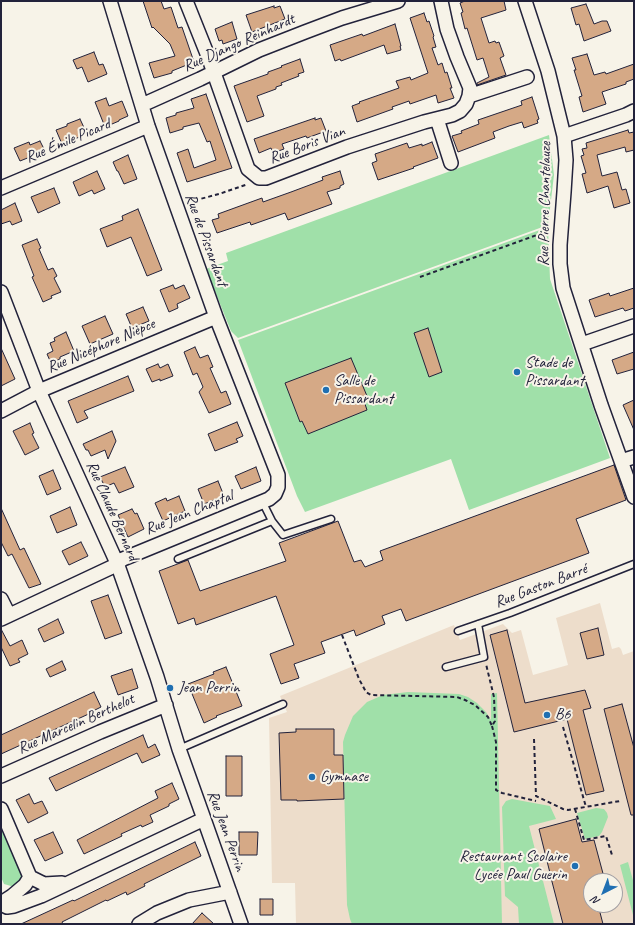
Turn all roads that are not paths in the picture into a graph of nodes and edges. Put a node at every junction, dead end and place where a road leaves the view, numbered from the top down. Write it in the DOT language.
graph roads {
  1 [pos="110,1"];
  2 [pos="186,1"];
  3 [pos="398,1"];
  4 [pos="440,1"];
  5 [pos="525,1"];
  6 [pos="214,72"];
  7 [pos="527,77"];
  8 [pos="469,96"];
  9 [pos="142,105"];
  10 [pos="634,111"];
  11 [pos="437,119"];
  12 [pos="148,126"];
  13 [pos="564,136"];
  14 [pos="451,163"];
  15 [pos="1,188"];
  16 [pos="1,292"];
  17 [pos="216,317"];
  18 [pos="634,326"];
  19 [pos="582,344"];
  20 [pos="40,391"];
  21 [pos="1,411"];
  22 [pos="634,457"];
  23 [pos="621,461"];
  24 [pos="278,487"];
  25 [pos="634,497"];
  26 [pos="262,502"];
  27 [pos="331,519"];
  28 [pos="272,521"];
  29 [pos="178,559"];
  30 [pos="117,563"];
  31 [pos="634,564"];
  32 [pos="1,599"];
  33 [pos="5,617"];
  34 [pos="478,624"];
  35 [pos="458,631"];
  36 [pos="446,667"];
  37 [pos="283,704"];
  38 [pos="166,705"];
  39 [pos="180,749"];
  40 [pos="1,776"];
  41 [pos="1,809"];
  42 [pos="204,819"];
  43 [pos="30,877"];
  44 [pos="69,882"];
  45 [pos="230,892"];
  46 [pos="1,904"];
  47 [pos="139,924"];
  48 [pos="241,924"];
  1 -- 9 [label="street, Rue de Pissardant"];
  2 -- 6 [label="street, Rue Boris Vian"];
  3 -- 6 [label="street, Rue Django Reinhardt"];
  4 -- 8 [label="street"];
  5 -- 13 [label="street, Rue Pierre Chantelauze"];
  6 -- 9 [label="street, Rue Django Reinhardt"];
  6 -- 11 [label="street, Rue Boris Vian"];
  7 -- 8 [label="street"];
  8 -- 11 [label="street, Rue Boris Vian"];
  9 -- 12 [label="street, Rue de Pissardant"];
  10 -- 13 [label="street"];
  11 -- 14 [label="street"];
  12 -- 15 [label="street, Rue Émile Picard"];
  12 -- 17 [label="street, Rue de Pissardant"];
  13 -- 19 [label="street, Rue Pierre Chantelauze"];
  16 -- 20 [label="street, Rue Claude Bernard"];
  17 -- 20 [label="street, Rue Nicéphore Nièpce"];
  17 -- 24 [label="street, Rue de Pissardant"];
  18 -- 19 [label="street"];
  19 -- 23 [label="street, Rue Pierre Chantelauze"];
  20 -- 21 [label="street, Rue Nicéphore Nièpce"];
  20 -- 30 [label="street, Rue Claude Bernard"];
  22 -- 23 [label="street"];
  23 -- 25 [label="street, Rue Pierre Chantelauze"];
  24 -- 26 [label="street, Rue Jean Chaptal"];
  26 -- 28 [label="lane"];
  26 -- 30 [label="street, Rue Jean Chaptal"];
  27 -- 28 [label="lane"];
  28 -- 29 [label="lane"];
  30 -- 33 [label="street, Rue Jean Chaptal"];
  30 -- 38 [label="street, Rue Claude Bernard"];
  31 -- 34 [label="lane, Rue Gaston Barré"];
  32 -- 33 [label="street"];
  34 -- 35 [label="lane, Rue Gaston Barré"];
  34 -- 36 [label="lane"];
  37 -- 39 [label="lane"];
  38 -- 39 [label="street, Rue Claude Bernard"];
  38 -- 40 [label="street, Rue Marcelin Berthelot"];
  39 -- 42 [label="street, Rue Jean Perrin"];
  41 -- 43 [label="street"];
  42 -- 44 [label="street"];
  42 -- 45 [label="street, Rue Jean Perrin"];
  43 -- 44 [label="street"];
  43 -- 46 [label="street"];
  44 -- 46 [label="street"];
  45 -- 47 [label="street"];
  45 -- 48 [label="street, Rue Jean Perrin"];
}
